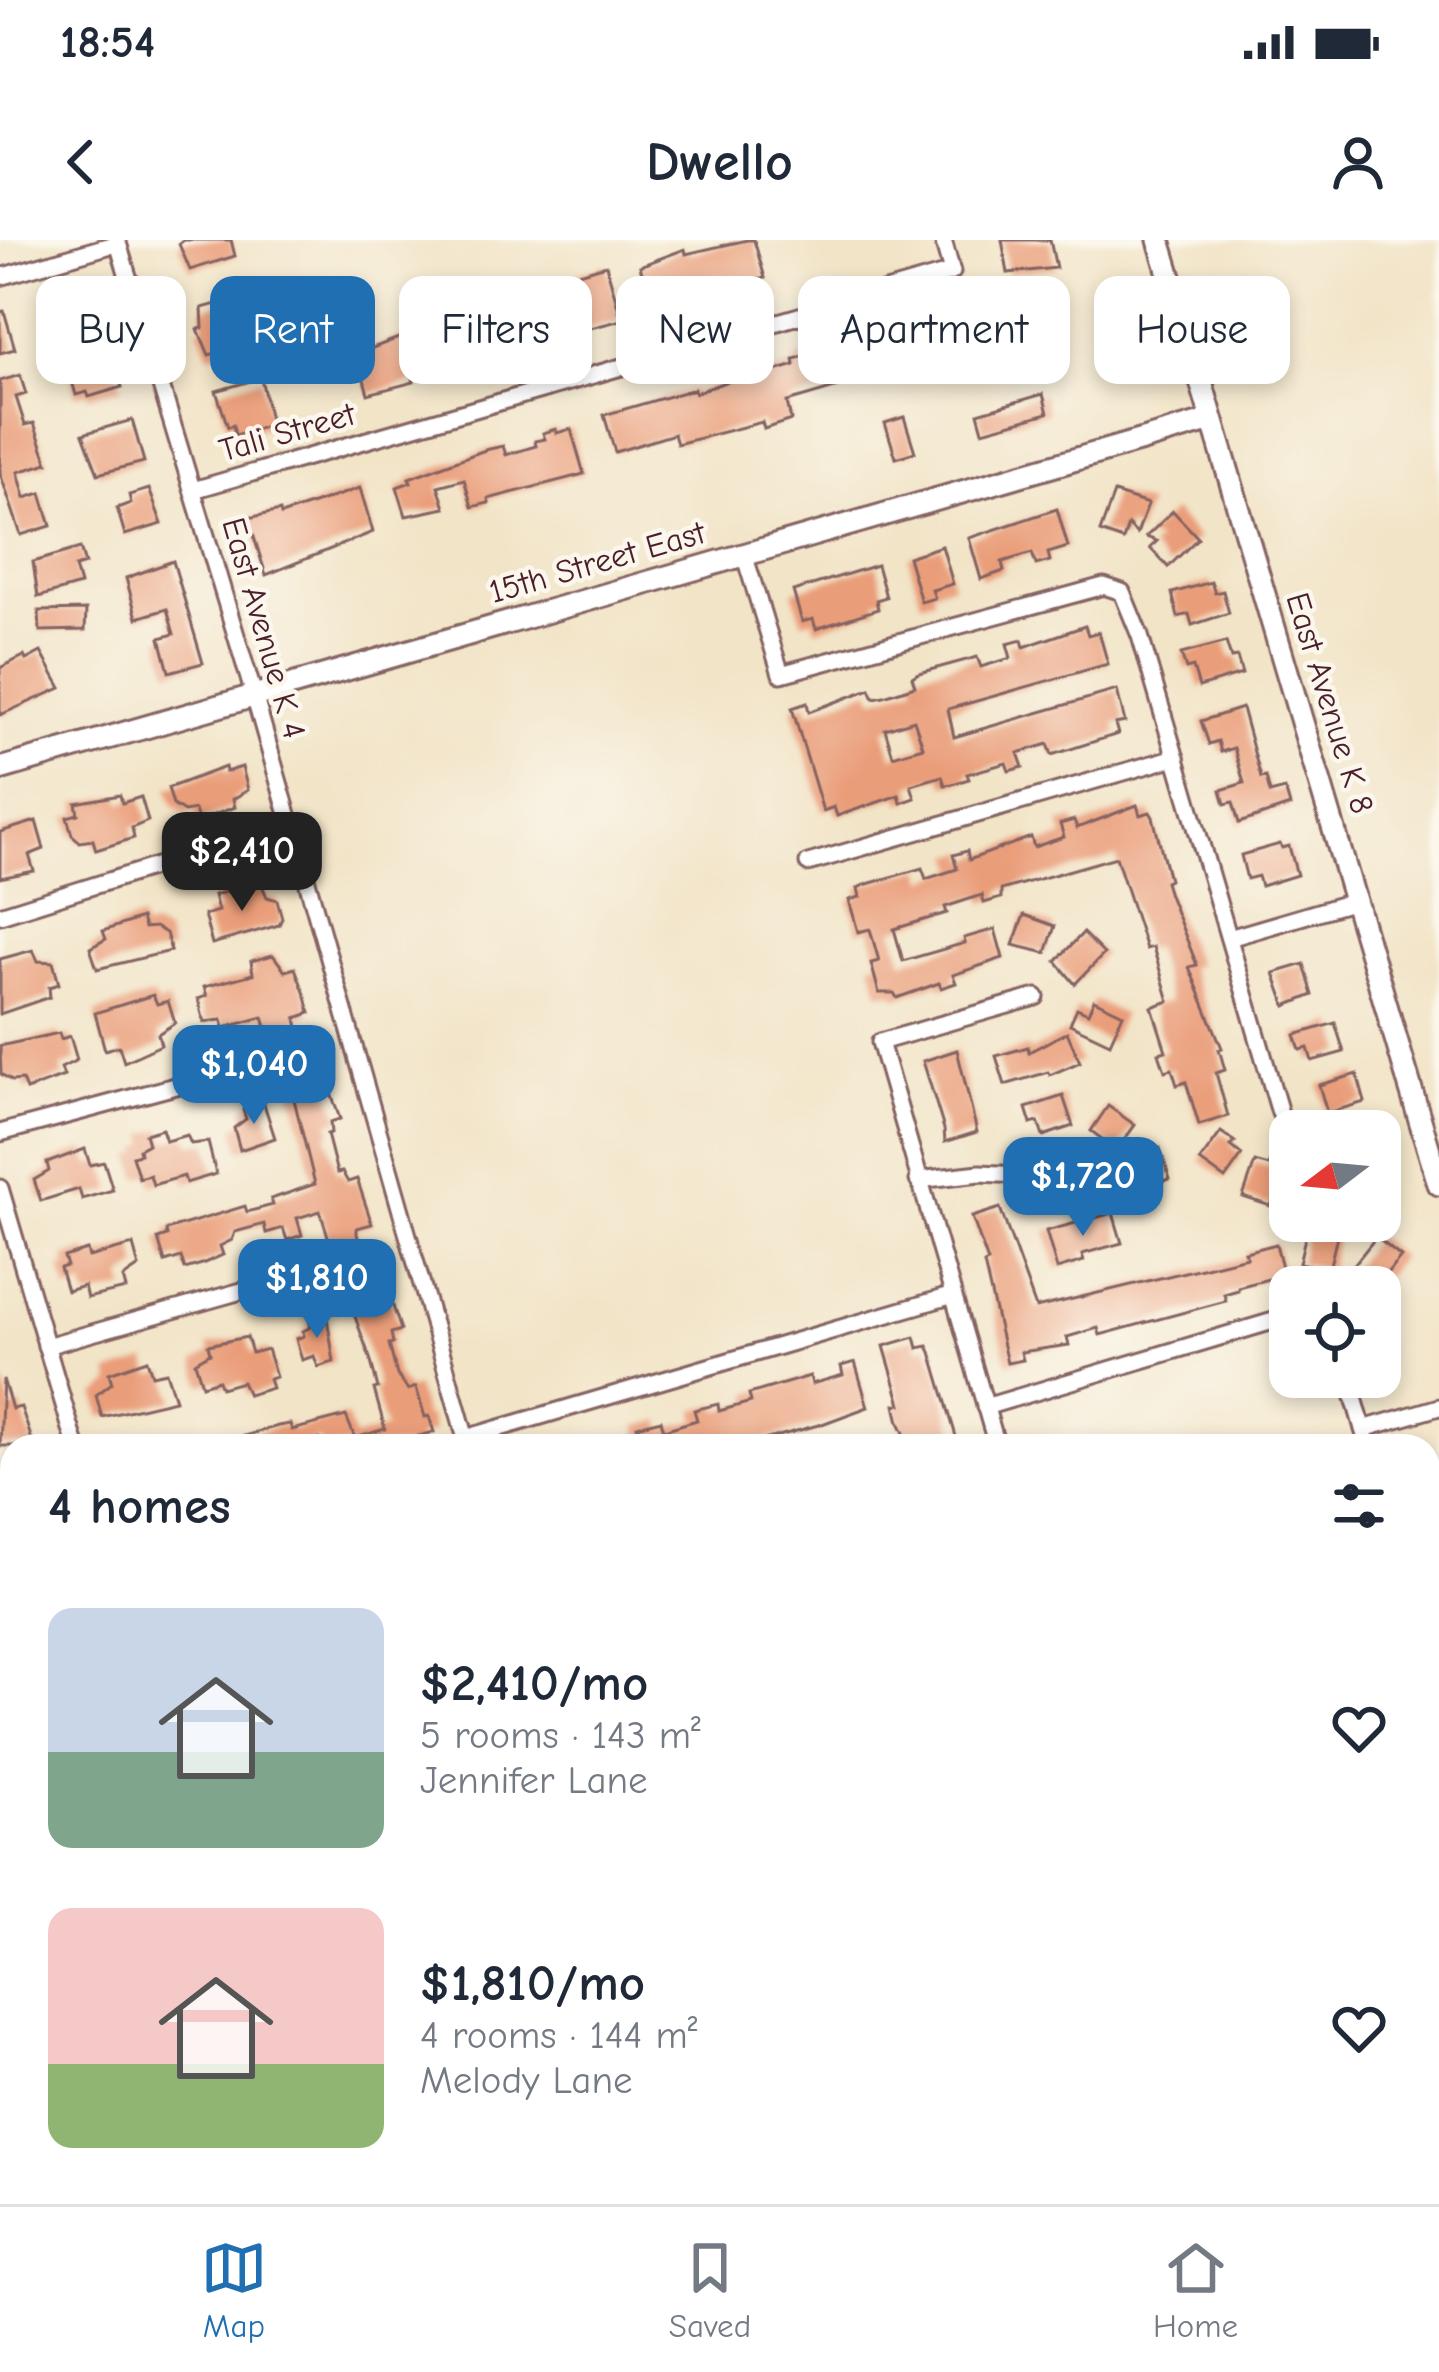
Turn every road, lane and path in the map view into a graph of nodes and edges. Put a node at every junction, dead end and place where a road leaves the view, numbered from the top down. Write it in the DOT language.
graph roads {
  1 [pos="943,240"];
  2 [pos="1160,240"];
  3 [pos="118,243"];
  4 [pos="0,277"];
  5 [pos="1212,420"];
  6 [pos="193,490"];
  7 [pos="744,554"];
  8 [pos="254,695"];
  9 [pos="1176,757"];
  10 [pos="0,769"];
  11 [pos="291,824"];
  12 [pos="808,863"];
  13 [pos="1355,901"];
  14 [pos="0,916"];
  15 [pos="1228,938"];
  16 [pos="1036,997"];
  17 [pos="184,1084"];
  18 [pos="1279,1110"];
  19 [pos="0,1133"];
  20 [pos="1077,1178"];
  21 [pos="918,1180"];
  22 [pos="1439,1184"];
  23 [pos="0,1188"];
  24 [pos="245,1290"];
  25 [pos="950,1296"];
  26 [pos="1269,1322"];
  27 [pos="46,1346"];
  28 [pos="1354,1398"];
  29 [pos="985,1407"];
  30 [pos="1439,1407"];
  31 [pos="72,1434"];
  32 [pos="465,1434"];
  33 [pos="493,1434"];
  34 [pos="993,1434"];
  35 [pos="1365,1434"];
  36 [pos="1375,1434"];
  1 -- 6 [label="street, Tali Street"];
  2 -- 5 [label="street, East Avenue K 8"];
  3 -- 4 [label="street"];
  3 -- 6 [label="street, East Avenue K 4"];
  5 -- 7 [label="street, 15th Street East"];
  5 -- 13 [label="street, East Avenue K 8"];
  6 -- 8 [label="street, East Avenue K 4"];
  7 -- 8 [label="street, 15th Street East"];
  7 -- 9 [label="street"];
  8 -- 10 [label="street, 15th Street East"];
  8 -- 11 [label="street, East Avenue K 4"];
  9 -- 12 [label="street"];
  9 -- 15 [label="street"];
  11 -- 14 [label="street"];
  11 -- 32 [label="street, East Avenue K 4"];
  13 -- 15 [label="street"];
  13 -- 22 [label="street, East Avenue K 8"];
  15 -- 18 [label="street"];
  16 -- 21 [label="street"];
  17 -- 19 [label="street"];
  20 -- 21 [label="street"];
  21 -- 25 [label="street"];
  23 -- 27 [label="street"];
  24 -- 27 [label="street"];
  25 -- 29 [label="street"];
  25 -- 33 [label="street"];
  26 -- 29 [label="street"];
  27 -- 31 [label="street"];
  28 -- 35 [label="street"];
  29 -- 34 [label="street"];
  30 -- 36 [label="street"];
}
